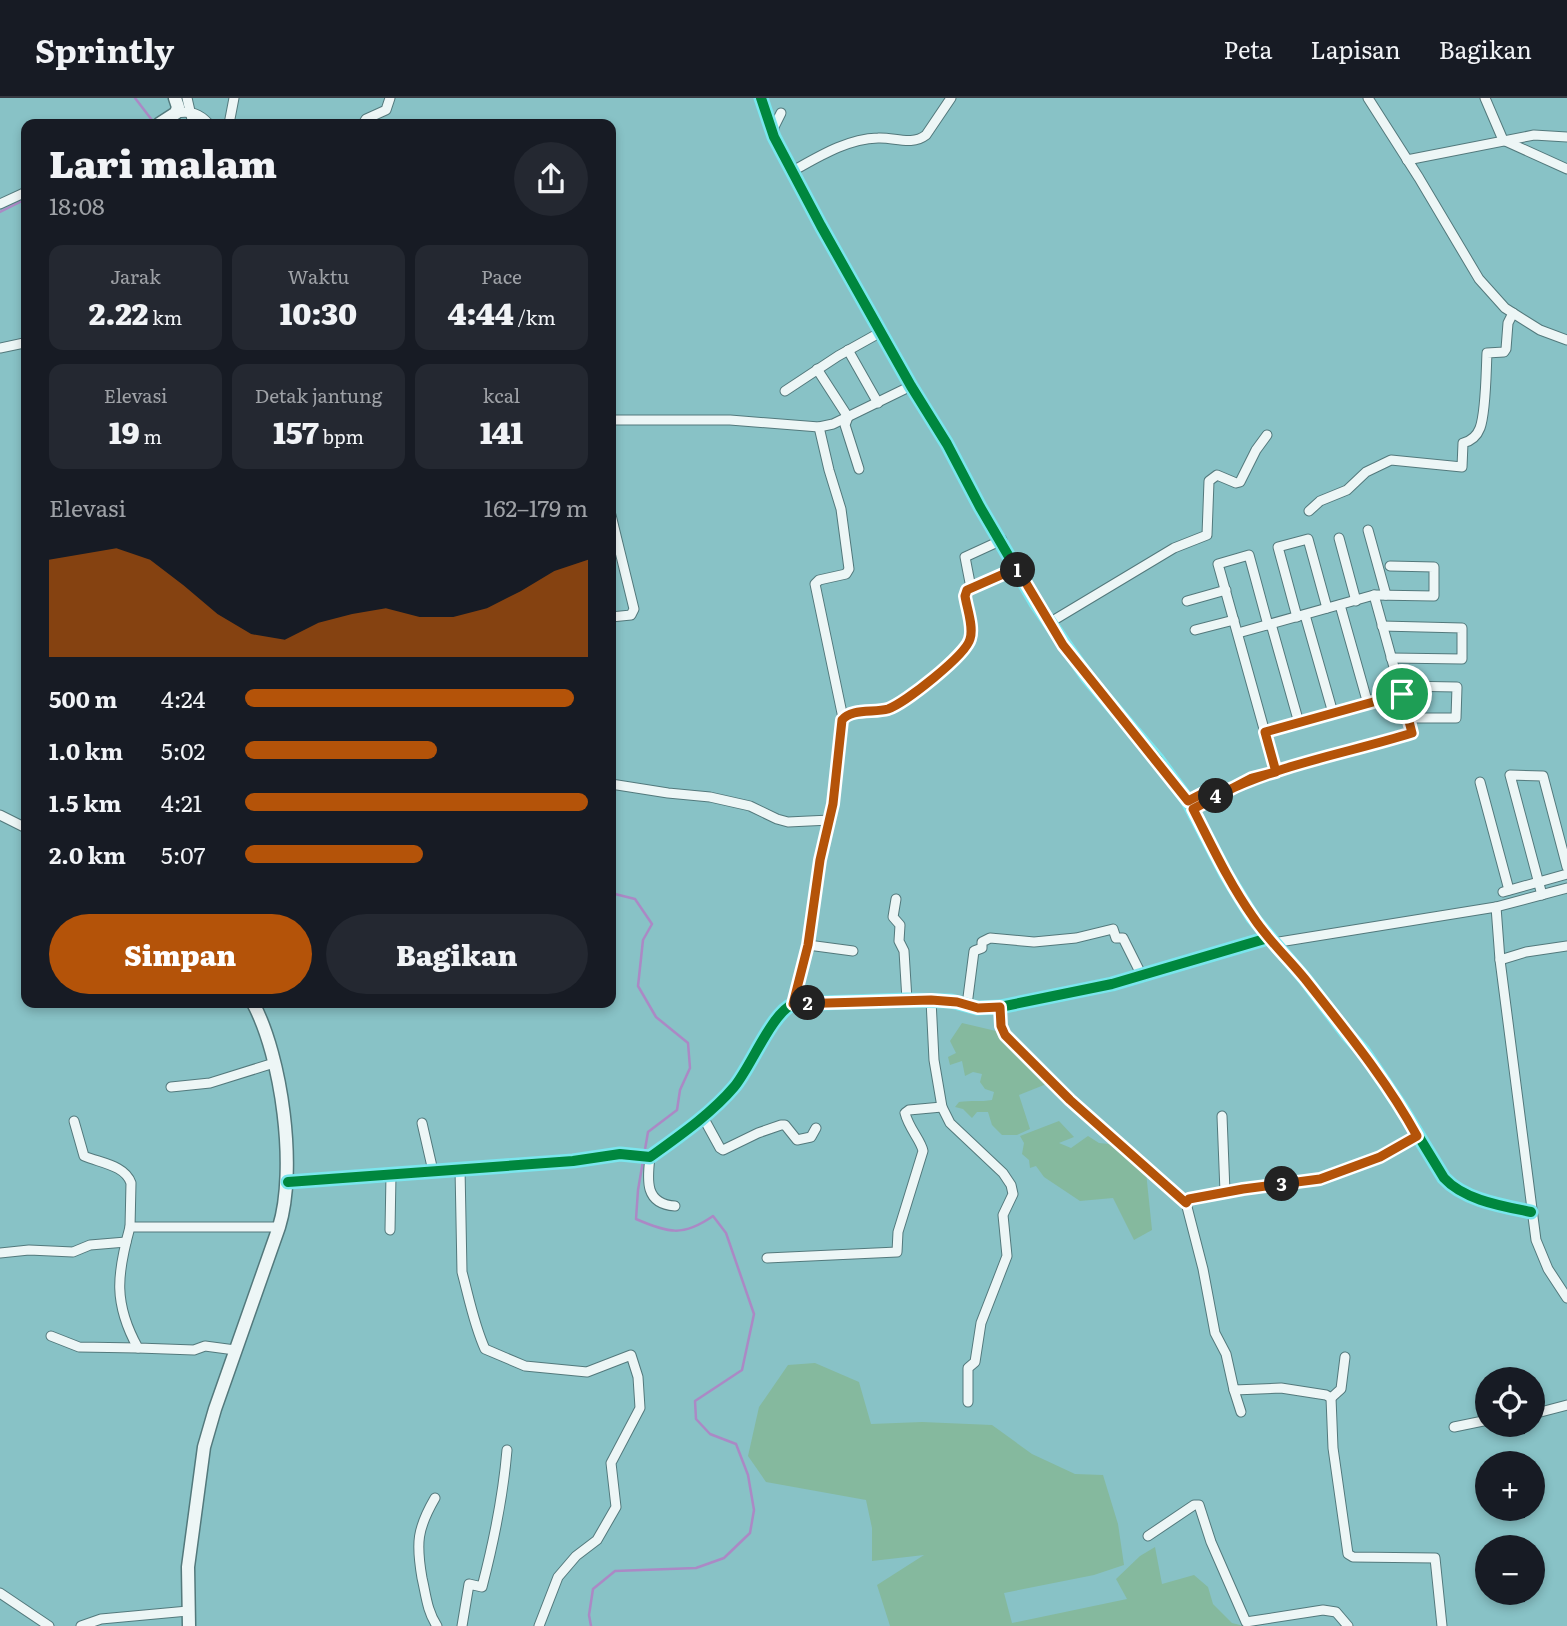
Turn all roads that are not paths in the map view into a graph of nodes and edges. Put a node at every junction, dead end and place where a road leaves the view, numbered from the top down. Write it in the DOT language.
graph roads {
  1 [pos="175,98"];
  2 [pos="187,98"];
  3 [pos="234,98"];
  4 [pos="390,98"];
  5 [pos="761,98"];
  6 [pos="951,98"];
  7 [pos="1368,98"];
  8 [pos="1485,98"];
  9 [pos="180,113"];
  10 [pos="781,113"];
  11 [pos="169,119"];
  12 [pos="187,119"];
  13 [pos="203,119"];
  14 [pos="230,119"];
  15 [pos="366,119"];
  16 [pos="774,137"];
  17 [pos="1567,137"];
  18 [pos="1503,141"];
  19 [pos="1407,160"];
  20 [pos="1567,169"];
  21 [pos="792,172"];
  22 [pos="21,194"];
  23 [pos="0,204"];
  24 [pos="1513,313"];
  25 [pos="881,332"];
  26 [pos="1567,341"];
  27 [pos="21,344"];
  28 [pos="0,348"];
  29 [pos="848,350"];
  30 [pos="817,369"];
  31 [pos="911,386"];
  32 [pos="785,391"];
  33 [pos="878,403"];
  34 [pos="848,417"];
  35 [pos="616,420"];
  36 [pos="819,428"];
  37 [pos="1267,435"];
  38 [pos="859,470"];
  39 [pos="1309,511"];
  40 [pos="1368,530"];
  41 [pos="616,535"];
  42 [pos="1339,538"];
  43 [pos="1002,540"];
  44 [pos="1390,566"];
  45 [pos="1017,568"];
  46 [pos="971,588"];
  47 [pos="1226,590"];
  48 [pos="1386,595"];
  49 [pos="1374,596"];
  50 [pos="1187,601"];
  51 [pos="1356,601"];
  52 [pos="1340,605"];
  53 [pos="1327,608"];
  54 [pos="616,616"];
  55 [pos="1301,616"];
  56 [pos="1234,620"];
  57 [pos="1049,623"];
  58 [pos="1270,624"];
  59 [pos="1382,626"];
  60 [pos="1195,630"];
  61 [pos="1238,633"];
  62 [pos="1391,658"];
  63 [pos="1401,690"];
  64 [pos="1368,704"];
  65 [pos="1333,713"];
  66 [pos="843,718"];
  67 [pos="1408,718"];
  68 [pos="1299,723"];
  69 [pos="1265,732"];
  70 [pos="1276,772"];
  71 [pos="1480,782"];
  72 [pos="616,785"];
  73 [pos="1191,805"];
  74 [pos="0,815"];
  75 [pos="830,820"];
  76 [pos="21,826"];
  77 [pos="1567,867"];
  78 [pos="1567,874"];
  79 [pos="1539,882"];
  80 [pos="1567,888"];
  81 [pos="1542,895"];
  82 [pos="896,899"];
  83 [pos="1496,906"];
  84 [pos="1271,940"];
  85 [pos="808,945"];
  86 [pos="1567,946"];
  87 [pos="853,951"];
  88 [pos="1500,960"];
  89 [pos="1142,976"];
  90 [pos="906,1000"];
  91 [pos="931,1000"];
  92 [pos="793,1004"];
  93 [pos="967,1005"];
  94 [pos="1000,1007"];
  95 [pos="255,1008"];
  96 [pos="274,1063"];
  97 [pos="171,1087"];
  98 [pos="942,1107"];
  99 [pos="1222,1116"];
  100 [pos="703,1117"];
  101 [pos="74,1121"];
  102 [pos="422,1124"];
  103 [pos="816,1128"];
  104 [pos="1417,1136"];
  105 [pos="648,1157"];
  106 [pos="460,1168"];
  107 [pos="433,1171"];
  108 [pos="391,1175"];
  109 [pos="288,1182"];
  110 [pos="1225,1192"];
  111 [pos="1186,1203"];
  112 [pos="675,1206"];
  113 [pos="1531,1212"];
  114 [pos="130,1227"];
  115 [pos="279,1227"];
  116 [pos="390,1230"];
  117 [pos="126,1242"];
  118 [pos="0,1253"];
  119 [pos="767,1258"];
  120 [pos="1563,1285"];
  121 [pos="1567,1298"];
  122 [pos="51,1336"];
  123 [pos="138,1348"];
  124 [pos="235,1350"];
  125 [pos="1345,1357"];
  126 [pos="1234,1390"];
  127 [pos="1331,1398"];
  128 [pos="968,1402"];
  129 [pos="1567,1405"];
  130 [pos="1545,1411"];
  131 [pos="1241,1412"];
  132 [pos="1475,1423"];
  133 [pos="1454,1427"];
  134 [pos="507,1450"];
  135 [pos="435,1498"];
  136 [pos="1148,1536"];
  137 [pos="0,1593"];
  138 [pos="188,1611"];
  139 [pos="102,1622"];
  140 [pos="49,1626"];
  141 [pos="81,1626"];
  142 [pos="189,1626"];
  143 [pos="438,1626"];
  144 [pos="462,1626"];
  145 [pos="539,1626"];
  146 [pos="1348,1626"];
  147 [pos="1443,1626"];
  1 -- 9 [label="main road"];
  2 -- 9 [label="street"];
  3 -- 14 [label="street"];
  4 -- 15 [label="street"];
  5 -- 16 [label="street"];
  6 -- 21 [label="street"];
  7 -- 19 [label="street"];
  8 -- 18 [label="street"];
  9 -- 11 [label="main road"];
  9 -- 12 [label="street"];
  9 -- 13 [label="street"];
  10 -- 16 [label="street"];
  16 -- 21 [label="street"];
  17 -- 18 [label="street"];
  18 -- 19 [label="street"];
  18 -- 20 [label="street"];
  19 -- 24 [label="street"];
  21 -- 25 [label="street"];
  22 -- 23 [label="street"];
  24 -- 26 [label="street"];
  24 -- 39 [label="street"];
  25 -- 29 [label="street"];
  25 -- 31 [label="street"];
  27 -- 28 [label="street"];
  29 -- 30 [label="street"];
  29 -- 33 [label="street"];
  30 -- 32 [label="street"];
  30 -- 34 [label="street"];
  31 -- 33 [label="street"];
  31 -- 43 [label="street"];
  33 -- 34 [label="street"];
  34 -- 36 [label="street"];
  34 -- 38 [label="street"];
  35 -- 36 [label="street"];
  36 -- 66 [label="street"];
  37 -- 57 [label="street"];
  40 -- 48 [label="street"];
  41 -- 54 [label="street"];
  42 -- 51 [label="street"];
  43 -- 45 [label="street"];
  43 -- 46 [label="street"];
  44 -- 48 [label="street"];
  45 -- 46 [label="street"];
  45 -- 57 [label="street"];
  46 -- 66 [label="street"];
  47 -- 50 [label="street"];
  47 -- 56 [label="street"];
  47 -- 58 [label="street"];
  48 -- 49 [label="street"];
  49 -- 51 [label="street"];
  49 -- 59 [label="street"];
  51 -- 52 [label="street"];
  52 -- 53 [label="street"];
  52 -- 64 [label="street"];
  53 -- 55 [label="street"];
  53 -- 55 [label="street"];
  55 -- 58 [label="street"];
  55 -- 65 [label="street"];
  56 -- 60 [label="street"];
  56 -- 61 [label="street"];
  57 -- 73 [label="street"];
  58 -- 61 [label="street"];
  58 -- 68 [label="street"];
  59 -- 62 [label="street"];
  59 -- 62 [label="street"];
  61 -- 69 [label="street"];
  62 -- 63 [label="street"];
  63 -- 64 [label="street"];
  63 -- 67 [label="street"];
  63 -- 67 [label="street"];
  64 -- 65 [label="street"];
  65 -- 68 [label="street"];
  66 -- 75 [label="street"];
  67 -- 70 [label="street"];
  68 -- 69 [label="street"];
  69 -- 70 [label="street"];
  70 -- 73 [label="street"];
  71 -- 79 [label="street"];
  72 -- 75 [label="street"];
  73 -- 84 [label="street"];
  74 -- 76 [label="street"];
  75 -- 85 [label="street"];
  77 -- 79 [label="street"];
  78 -- 79 [label="street"];
  79 -- 81 [label="street"];
  80 -- 81 [label="street"];
  81 -- 83 [label="street"];
  82 -- 90 [label="street"];
  83 -- 84 [label="street"];
  83 -- 88 [label="street"];
  84 -- 89 [label="street"];
  84 -- 104 [label="street"];
  85 -- 87 [label="street"];
  85 -- 92 [label="street"];
  86 -- 88 [label="street"];
  88 -- 113 [label="street"];
  89 -- 93 [label="street"];
  89 -- 94 [label="street"];
  90 -- 91 [label="street"];
  90 -- 92 [label="street"];
  91 -- 93 [label="street"];
  91 -- 98 [label="street"];
  92 -- 100 [label="street"];
  93 -- 94 [label="street"];
  94 -- 111 [label="street"];
  95 -- 96 [label="main road"];
  96 -- 97 [label="street"];
  96 -- 109 [label="main road"];
  98 -- 119 [label="street"];
  98 -- 128 [label="street"];
  99 -- 110 [label="street"];
  100 -- 103 [label="street"];
  100 -- 105 [label="street"];
  101 -- 114 [label="street"];
  102 -- 107 [label="street"];
  104 -- 110 [label="street"];
  104 -- 113 [label="street"];
  105 -- 106 [label="street"];
  105 -- 112 [label="street"];
  106 -- 107 [label="street"];
  106 -- 145 [label="street"];
  107 -- 108 [label="street"];
  108 -- 109 [label="street"];
  108 -- 116 [label="street"];
  109 -- 115 [label="main road"];
  110 -- 111 [label="street"];
  111 -- 126 [label="street"];
  113 -- 120 [label="street"];
  114 -- 115 [label="street"];
  114 -- 117 [label="street"];
  115 -- 124 [label="main road"];
  117 -- 118 [label="street"];
  117 -- 123 [label="street"];
  120 -- 121 [label="street"];
  122 -- 123 [label="street"];
  123 -- 124 [label="street"];
  124 -- 138 [label="main road"];
  125 -- 127 [label="street"];
  126 -- 127 [label="street"];
  126 -- 131 [label="street"];
  127 -- 147 [label="street"];
  129 -- 130 [label="street"];
  132 -- 133 [label="street"];
  134 -- 144 [label="street"];
  135 -- 143 [label="street"];
  136 -- 146 [label="street"];
  137 -- 140 [label="street"];
  138 -- 139 [label="street"];
  138 -- 142 [label="main road"];
  139 -- 141 [label="street"];
}
